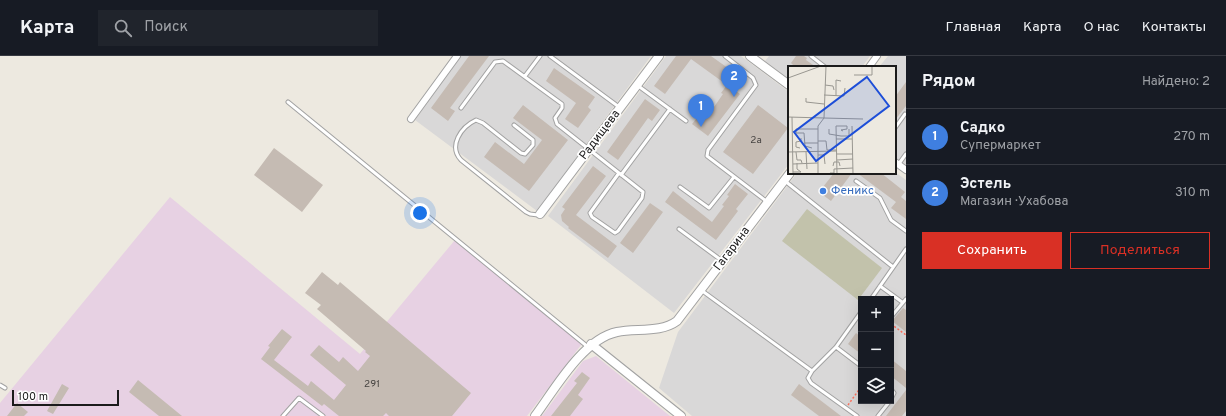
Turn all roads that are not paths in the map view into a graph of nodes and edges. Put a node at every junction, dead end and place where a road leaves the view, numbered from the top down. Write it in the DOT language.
graph roads {
  1 [pos="457,56"];
  2 [pos="540,56"];
  3 [pos="550,56"];
  4 [pos="659,56"];
  5 [pos="725,56"];
  6 [pos="750,56"];
  7 [pos="811,56"];
  8 [pos="878,56"];
  9 [pos="824,66"];
  10 [pos="870,66"];
  11 [pos="525,76"];
  12 [pos="788,84"];
  13 [pos="638,85"];
  14 [pos="288,102"];
  15 [pos="461,108"];
  16 [pos="620,108"];
  17 [pos="670,109"];
  18 [pos="906,114"];
  19 [pos="411,119"];
  20 [pos="686,121"];
  21 [pos="514,125"];
  22 [pos="896,127"];
  23 [pos="589,149"];
  24 [pos="906,154"];
  25 [pos="897,163"];
  26 [pos="906,170"];
  27 [pos="620,174"];
  28 [pos="789,174"];
  29 [pos="734,177"];
  30 [pos="785,180"];
  31 [pos="856,181"];
  32 [pos="680,188"];
  33 [pos="768,202"];
  34 [pos="540,214"];
  35 [pos="679,229"];
  36 [pos="906,231"];
  37 [pos="906,249"];
  38 [pos="723,261"];
  39 [pos="893,267"];
  40 [pos="880,286"];
  41 [pos="701,290"];
  42 [pos="872,296"];
  43 [pos="906,299"];
  44 [pos="902,302"];
  45 [pos="894,313"];
  46 [pos="858,316"];
  47 [pos="590,346"];
  48 [pos="836,347"];
  49 [pos="858,364"];
  50 [pos="812,372"];
  51 [pos="0,385"];
  52 [pos="6,388"];
  53 [pos="887,404"];
  54 [pos="283,416"];
  55 [pos="323,416"];
  56 [pos="535,416"];
  57 [pos="681,416"];
  58 [pos="857,416"];
  59 [pos="878,416"];
  1 -- 19 [label="street"];
  2 -- 11 [label="lane"];
  3 -- 16 [label="lane"];
  4 -- 13 [label="street, Радищева"];
  5 -- 29 [label="lane"];
  6 -- 12 [label="street"];
  7 -- 9 [label="lane"];
  8 -- 10 [label="street"];
  11 -- 15 [label="lane"];
  11 -- 23 [label="lane"];
  13 -- 16 [label="street, Радищева"];
  13 -- 17 [label="lane"];
  14 -- 47 [label="lane"];
  16 -- 23 [label="street, Радищева"];
  17 -- 20 [label="lane"];
  17 -- 27 [label="lane"];
  18 -- 22 [label="lane"];
  21 -- 34 [label="lane"];
  23 -- 27 [label="lane"];
  23 -- 34 [label="street, Радищева"];
  24 -- 25 [label="lane"];
  25 -- 26 [label="street"];
  27 -- 27 [label="lane"];
  28 -- 30 [label="street, Гагарина"];
  29 -- 32 [label="lane"];
  29 -- 33 [label="lane"];
  30 -- 33 [label="street, Гагарина"];
  30 -- 39 [label="lane"];
  31 -- 36 [label="lane"];
  33 -- 38 [label="street, Гагарина"];
  35 -- 38 [label="lane"];
  37 -- 39 [label="lane"];
  38 -- 41 [label="street, Гагарина"];
  39 -- 40 [label="lane"];
  40 -- 42 [label="lane"];
  40 -- 44 [label="lane"];
  41 -- 47 [label="street, Гагарина"];
  41 -- 50 [label="lane"];
  43 -- 44 [label="lane"];
  44 -- 45 [label="lane"];
  46 -- 48 [label="lane"];
  47 -- 56 [label="street"];
  47 -- 57 [label="street"];
  48 -- 49 [label="lane"];
  48 -- 50 [label="lane"];
  50 -- 58 [label="lane"];
  51 -- 52 [label="lane"];
  53 -- 59 [label="lane"];
  54 -- 55 [label="lane"];
}
